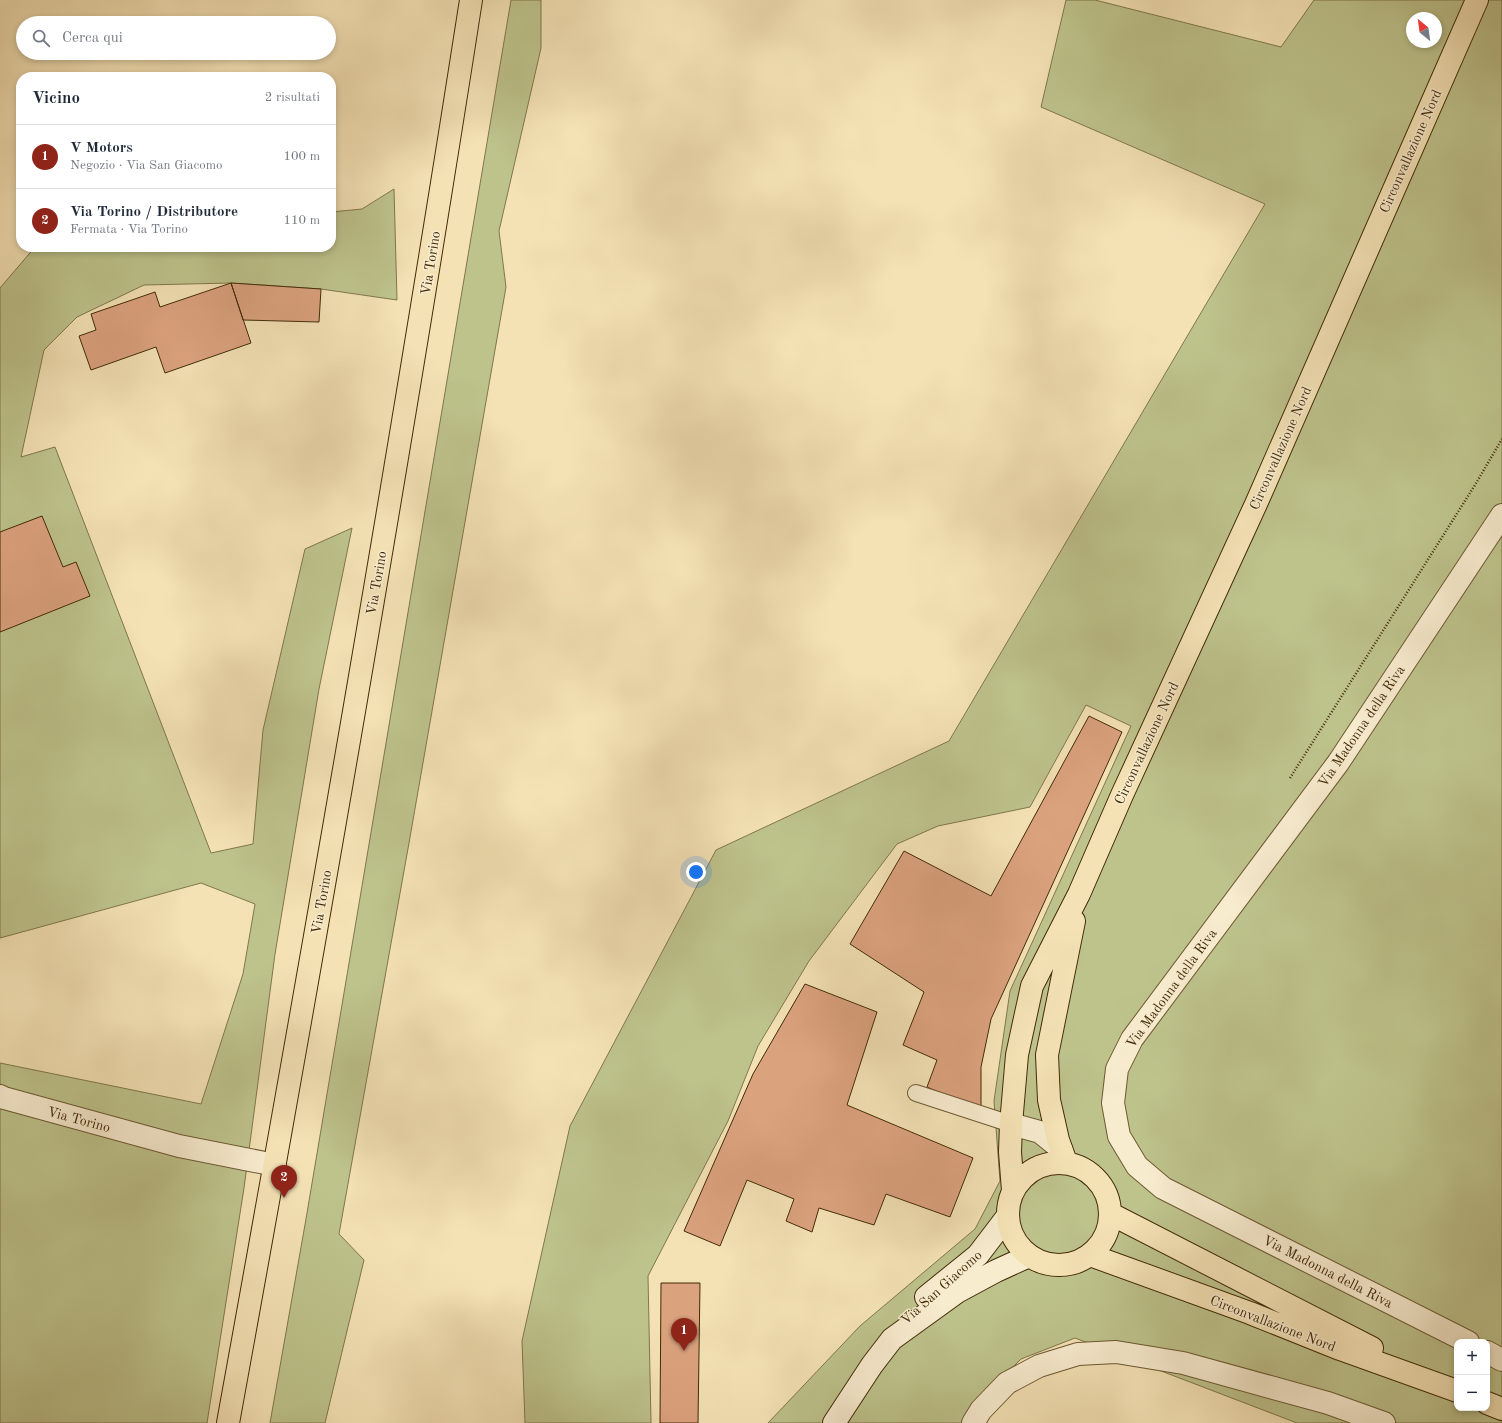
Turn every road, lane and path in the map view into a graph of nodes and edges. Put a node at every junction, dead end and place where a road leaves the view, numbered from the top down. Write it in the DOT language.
graph roads {
  1 [pos="471,0"];
  2 [pos="1477,0"];
  3 [pos="1502,439"];
  4 [pos="1502,515"];
  5 [pos="1290,779"];
  6 [pos="1079,894"];
  7 [pos="916,1093"];
  8 [pos="0,1096"];
  9 [pos="1011,1124"];
  10 [pos="1063,1156"];
  11 [pos="275,1165"];
  12 [pos="1013,1191"];
  13 [pos="1111,1214"];
  14 [pos="1007,1218"];
  15 [pos="1090,1255"];
  16 [pos="1029,1256"];
  17 [pos="892,1339"];
  18 [pos="1462,1339"];
  19 [pos="1490,1354"];
  20 [pos="1502,1360"];
  21 [pos="1454,1389"];
  22 [pos="1454,1390"];
  23 [pos="1490,1404"];
  24 [pos="1502,1409"];
  25 [pos="228,1423"];
  26 [pos="834,1423"];
  27 [pos="974,1423"];
  28 [pos="1384,1423"];
  1 -- 11 [label="main road, Via Torino"];
  2 -- 6 [label="main road, Circonvallazione Nord"];
  3 -- 5 [label="path"];
  4 -- 18 [label="street, Via Madonna della Riva"];
  6 -- 9 [label="main road, Circonvallazione Nord"];
  6 -- 10 [label="main road, Circonvallazione Nord"];
  7 -- 9 [label="lane"];
  8 -- 11 [label="street, Via Torino"];
  9 -- 10 [label="street"];
  9 -- 12 [label="main road, Circonvallazione Nord"];
  10 -- 12 [label="main road"];
  10 -- 13 [label="main road"];
  11 -- 25 [label="main road, Via Torino"];
  12 -- 14 [label="main road"];
  13 -- 15 [label="main road"];
  13 -- 21 [label="main road, Circonvallazione Nord"];
  14 -- 16 [label="main road"];
  14 -- 17 [label="street, Via San Giacomo"];
  15 -- 16 [label="main road"];
  15 -- 22 [label="main road, Circonvallazione Nord"];
  16 -- 17 [label="street, Via San Giacomo"];
  17 -- 26 [label="street, Via San Giacomo"];
  19 -- 20 [label="street"];
  23 -- 24 [label="main road"];
  27 -- 28 [label="street"];
}
